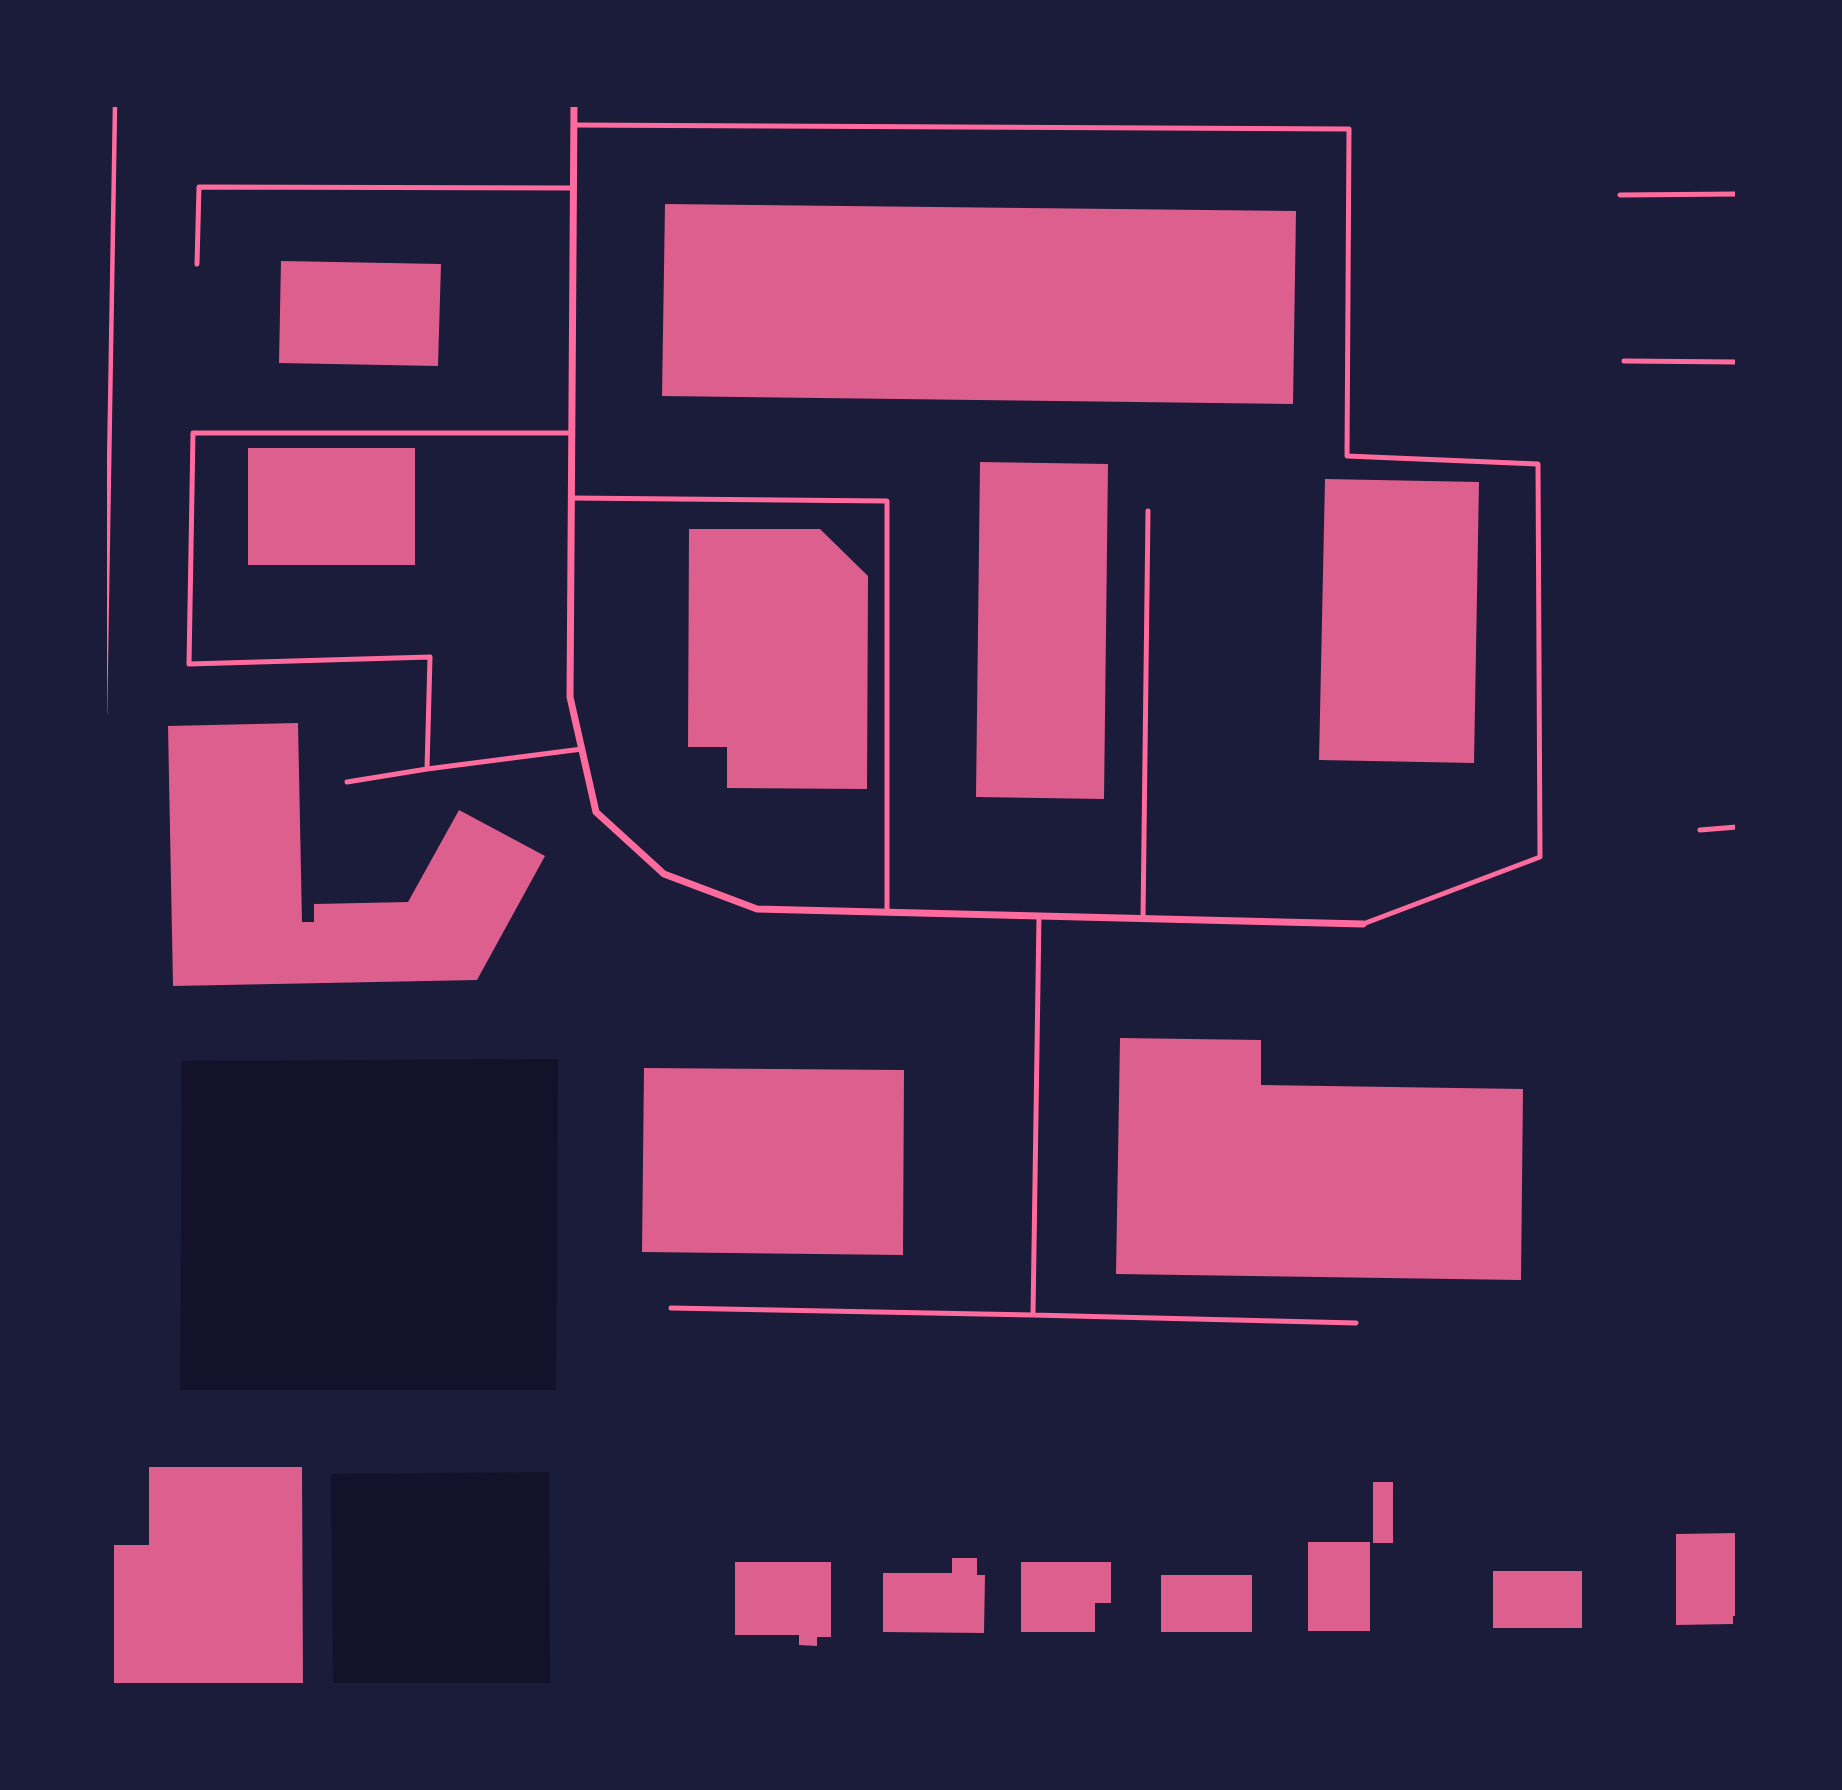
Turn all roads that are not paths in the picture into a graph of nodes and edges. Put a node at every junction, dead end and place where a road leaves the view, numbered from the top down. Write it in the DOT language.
graph roads {
  1 [pos="574,105"];
  2 [pos="574,125"];
  3 [pos="574,188"];
  4 [pos="1737,194"];
  5 [pos="1620,195"];
  6 [pos="197,264"];
  7 [pos="1624,361"];
  8 [pos="1737,362"];
  9 [pos="572,433"];
  10 [pos="571,498"];
  11 [pos="1148,511"];
  12 [pos="582,749"];
  13 [pos="427,769"];
  14 [pos="347,782"];
  15 [pos="1737,827"];
  16 [pos="1700,830"];
  17 [pos="887,912"];
  18 [pos="1039,916"];
  19 [pos="1143,919"];
  20 [pos="1363,924"];
  21 [pos="671,1308"];
  22 [pos="1033,1315"];
  23 [pos="1356,1323"];
  1 -- 2 [label="street"];
  2 -- 3 [label="street"];
  2 -- 20 [label="lane"];
  3 -- 6 [label="lane"];
  3 -- 9 [label="street"];
  4 -- 5 [label="lane"];
  7 -- 8 [label="lane"];
  9 -- 10 [label="street"];
  9 -- 13 [label="lane"];
  10 -- 12 [label="street"];
  10 -- 17 [label="lane"];
  11 -- 19 [label="lane"];
  12 -- 13 [label="lane"];
  12 -- 17 [label="street"];
  13 -- 14 [label="lane"];
  15 -- 16 [label="lane"];
  17 -- 18 [label="street"];
  18 -- 19 [label="street"];
  18 -- 22 [label="lane"];
  19 -- 20 [label="street"];
  21 -- 22 [label="lane"];
  22 -- 23 [label="lane"];
}
